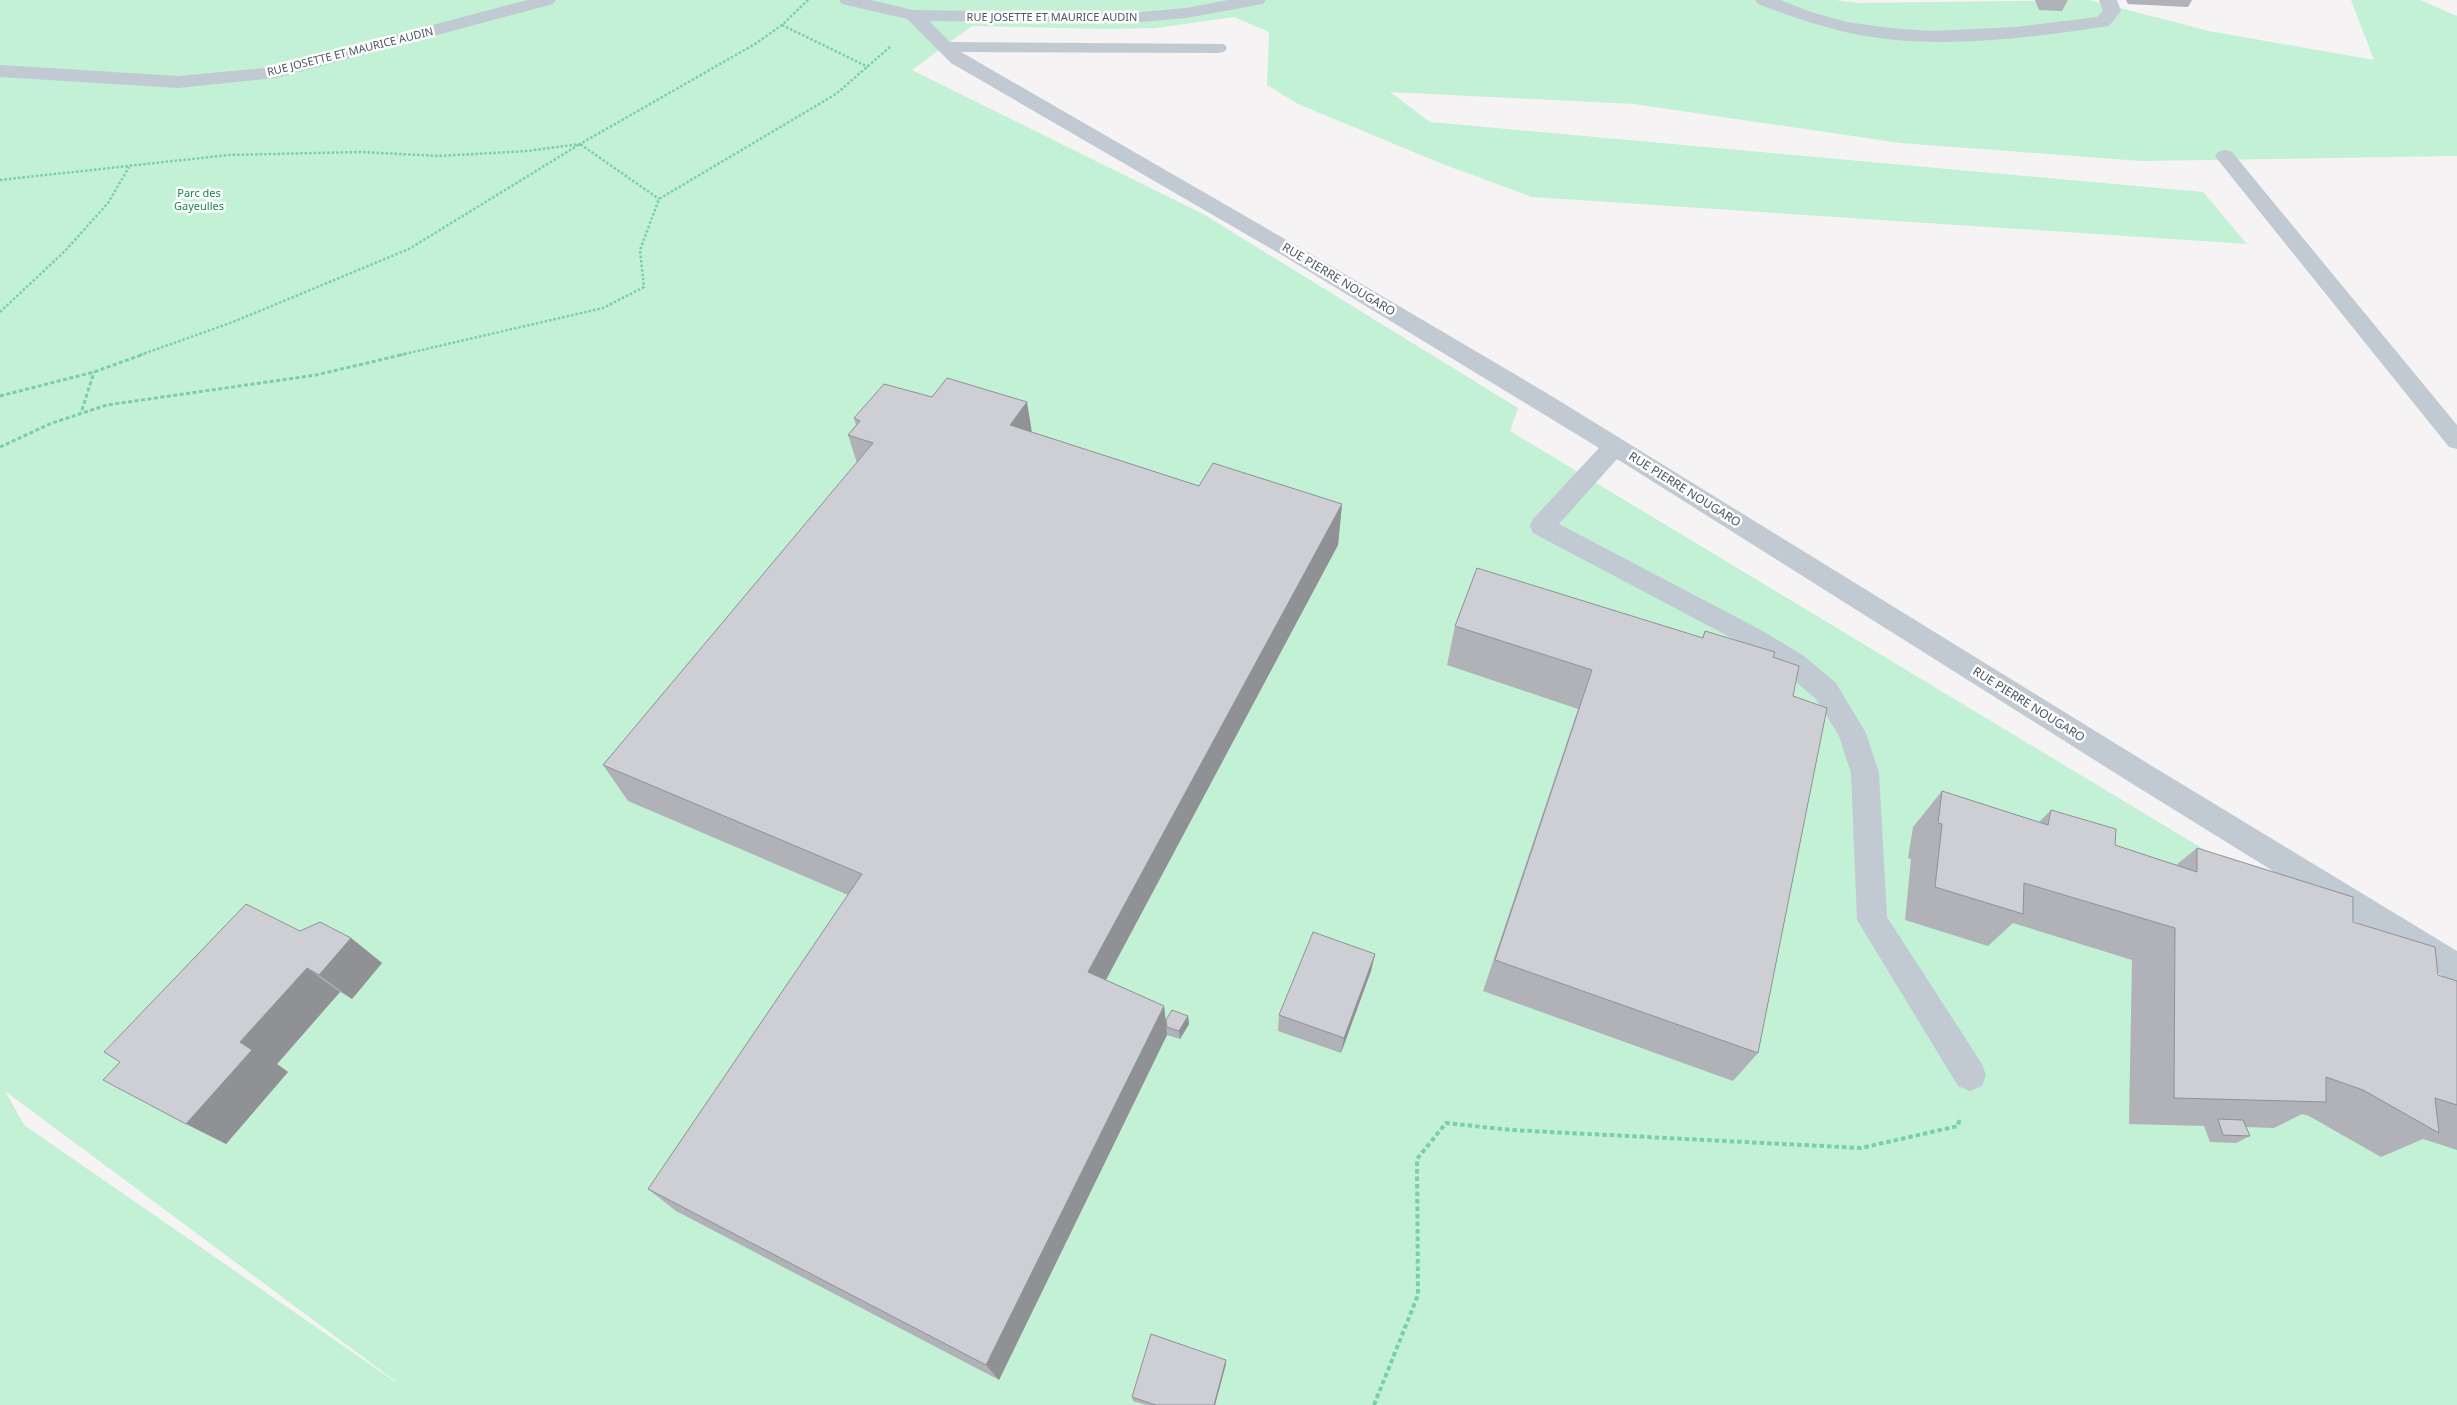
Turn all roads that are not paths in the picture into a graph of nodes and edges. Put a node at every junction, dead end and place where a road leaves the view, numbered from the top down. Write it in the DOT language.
graph roads {
  1 [pos="547,0"];
  2 [pos="848,0"];
  3 [pos="1257,0"];
  4 [pos="1764,0"];
  5 [pos="2108,0"];
  6 [pos="913,15"];
  7 [pos="943,47"];
  8 [pos="1218,48"];
  9 [pos="0,71"];
  10 [pos="2225,156"];
  11 [pos="2457,440"];
  12 [pos="1615,446"];
  13 [pos="2457,968"];
  14 [pos="1970,1075"];
  1 -- 9 [label="street, RUE JOSETTE ET MAURICE AUDIN"];
  2 -- 6 [label="street, RUE JOSETTE ET MAURICE AUDIN"];
  3 -- 6 [label="street, RUE JOSETTE ET MAURICE AUDIN"];
  4 -- 5 [label="street"];
  6 -- 7 [label="street, RUE PIERRE NOUGARO"];
  7 -- 8 [label="street"];
  7 -- 12 [label="street, RUE PIERRE NOUGARO"];
  10 -- 11 [label="street"];
  12 -- 13 [label="street, RUE PIERRE NOUGARO"];
  12 -- 14 [label="street"];
}
